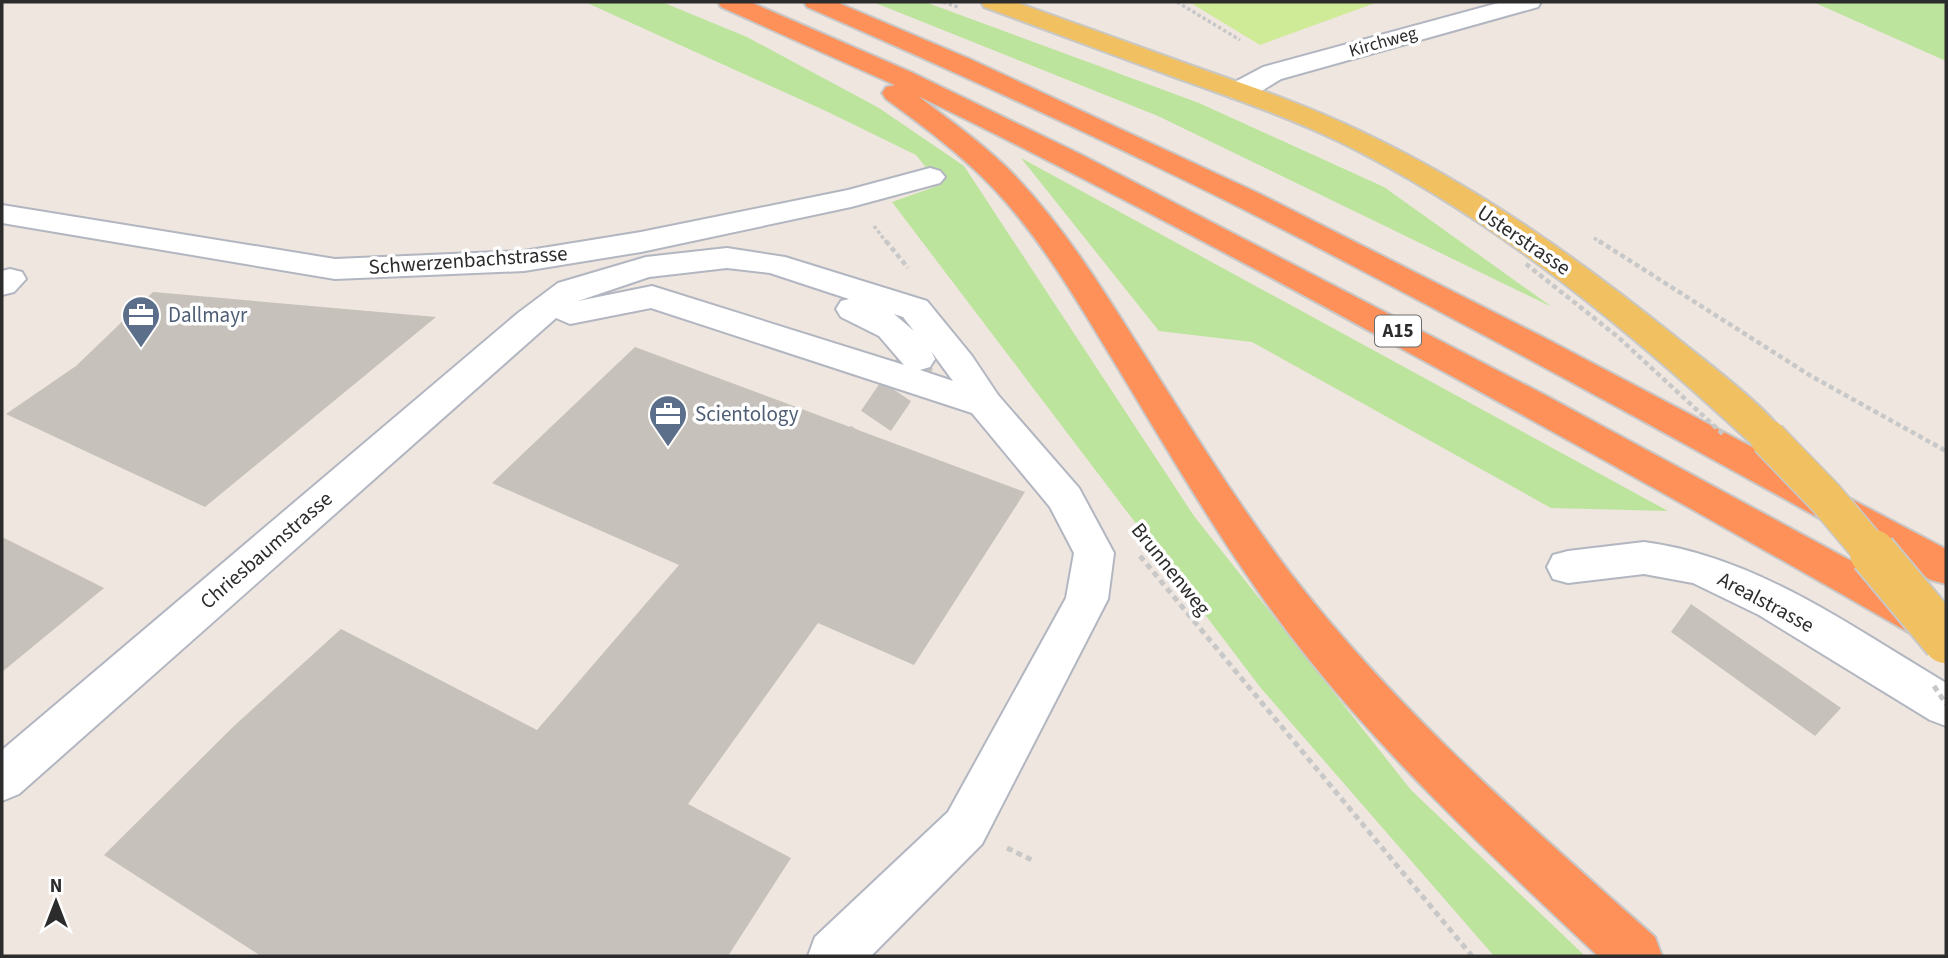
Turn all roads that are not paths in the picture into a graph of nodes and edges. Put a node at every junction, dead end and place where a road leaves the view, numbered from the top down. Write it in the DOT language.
graph roads {
  1 [pos="730,2"];
  2 [pos="816,2"];
  3 [pos="993,2"];
  4 [pos="1529,2"];
  5 [pos="839,49"];
  6 [pos="1240,90"];
  7 [pos="930,177"];
  8 [pos="2,214"];
  9 [pos="702,259"];
  10 [pos="530,321"];
  11 [pos="918,359"];
  12 [pos="985,404"];
  13 [pos="1712,441"];
  14 [pos="1946,547"];
  15 [pos="1568,567"];
  16 [pos="1946,568"];
  17 [pos="1946,633"];
  18 [pos="1946,640"];
  19 [pos="1946,706"];
  20 [pos="2,779"];
  21 [pos="834,956"];
  22 [pos="1636,956"];
  1 -- 5 [label="highway, A15"];
  2 -- 13 [label="highway, A15"];
  3 -- 6 [label="main road, Usterstrasse"];
  4 -- 6 [label="street, Kirchweg"];
  5 -- 17 [label="highway, A15"];
  5 -- 22 [label="highway"];
  6 -- 18 [label="main road, Usterstrasse, bridge"];
  7 -- 8 [label="street, Schwerzenbachstrasse"];
  9 -- 10 [label="street, Chriesbaumstrasse"];
  9 -- 11 [label="street"];
  9 -- 12 [label="street, Chriesbaumstrasse"];
  10 -- 12 [label="street"];
  10 -- 20 [label="street, Chriesbaumstrasse"];
  12 -- 21 [label="street, Chriesbaumstrasse"];
  13 -- 14 [label="highway"];
  13 -- 16 [label="highway, A15"];
  15 -- 19 [label="street, Arealstrasse"];
}
